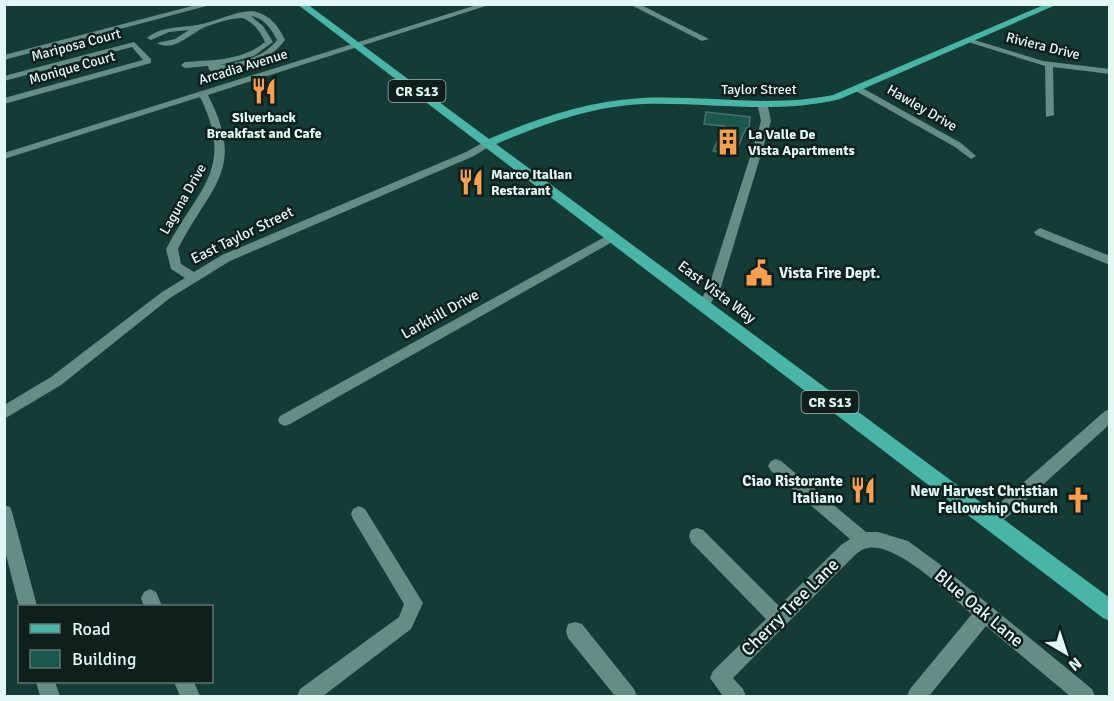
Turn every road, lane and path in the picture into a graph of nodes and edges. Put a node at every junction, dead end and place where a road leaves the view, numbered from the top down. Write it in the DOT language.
graph roads {
  1 [pos="212,4"];
  2 [pos="301,4"];
  3 [pos="489,4"];
  4 [pos="632,4"];
  5 [pos="1054,4"];
  6 [pos="196,9"];
  7 [pos="239,15"];
  8 [pos="207,24"];
  9 [pos="151,38"];
  10 [pos="705,39"];
  11 [pos="971,40"];
  12 [pos="161,43"];
  13 [pos="358,45"];
  14 [pos="4,58"];
  15 [pos="148,61"];
  16 [pos="213,62"];
  17 [pos="1048,64"];
  18 [pos="185,65"];
  19 [pos="1110,72"];
  20 [pos="4,79"];
  21 [pos="858,87"];
  22 [pos="203,94"];
  23 [pos="4,101"];
  24 [pos="763,107"];
  25 [pos="1049,115"];
  26 [pos="487,144"];
  27 [pos="4,156"];
  28 [pos="971,156"];
  29 [pos="1040,232"];
  30 [pos="610,238"];
  31 [pos="1110,261"];
  32 [pos="193,277"];
  33 [pos="703,306"];
  34 [pos="4,414"];
  35 [pos="1110,415"];
  36 [pos="285,420"];
  37 [pos="776,466"];
  38 [pos="4,512"];
  39 [pos="359,514"];
  40 [pos="990,522"];
  41 [pos="697,536"];
  42 [pos="863,540"];
  43 [pos="9,551"];
  44 [pos="28,605"];
  45 [pos="1110,611"];
  46 [pos="985,612"];
  47 [pos="779,619"];
  48 [pos="575,631"];
  49 [pos="307,696"];
  50 [pos="627,696"];
  51 [pos="736,696"];
  52 [pos="917,696"];
  53 [pos="1085,696"];
  1 -- 6 [label="street"];
  2 -- 13 [label="main road, East Vista Way / CR S13"];
  3 -- 13 [label="street, Arcadia Avenue"];
  4 -- 10 [label="street"];
  5 -- 11 [label="main road, Taylor Street"];
  6 -- 8 [label="street"];
  6 -- 14 [label="street"];
  7 -- 8 [label="street"];
  7 -- 16 [label="street"];
  7 -- 16 [label="street"];
  8 -- 9 [label="street"];
  8 -- 12 [label="street"];
  11 -- 17 [label="street, Riviera Drive"];
  11 -- 21 [label="main road, Taylor Street"];
  13 -- 22 [label="street, Arcadia Avenue"];
  13 -- 26 [label="main road, East Vista Way / CR S13"];
  15 -- 20 [label="street, Mariposa Court"];
  15 -- 23 [label="street, Monique Court"];
  16 -- 18 [label="street"];
  17 -- 19 [label="street, Riviera Drive"];
  17 -- 25 [label="street"];
  21 -- 24 [label="main road, Taylor Street"];
  21 -- 28 [label="street, Hawley Drive"];
  22 -- 27 [label="street, Arcadia Avenue"];
  22 -- 32 [label="street, Laguna Drive"];
  24 -- 26 [label="main road, Taylor Street"];
  24 -- 33 [label="street"];
  26 -- 30 [label="main road, East Vista Way / CR S13"];
  26 -- 32 [label="street, East Taylor Street"];
  29 -- 31 [label="street"];
  30 -- 33 [label="main road, East Vista Way / CR S13"];
  30 -- 36 [label="street, Larkhill Drive"];
  32 -- 34 [label="street, East Taylor Street"];
  33 -- 40 [label="main road, East Vista Way / CR S13"];
  35 -- 40 [label="street"];
  37 -- 42 [label="street"];
  38 -- 43 [label="street"];
  39 -- 49 [label="street"];
  40 -- 45 [label="main road, East Vista Way / CR S13"];
  41 -- 47 [label="street"];
  42 -- 46 [label="street, Blue Oak Lane"];
  42 -- 47 [label="street, Cherry Tree Lane"];
  43 -- 44 [label="street"];
  46 -- 52 [label="street"];
  46 -- 53 [label="street, Blue Oak Lane"];
  47 -- 51 [label="street, Cherry Tree Lane"];
  48 -- 50 [label="street"];
}
